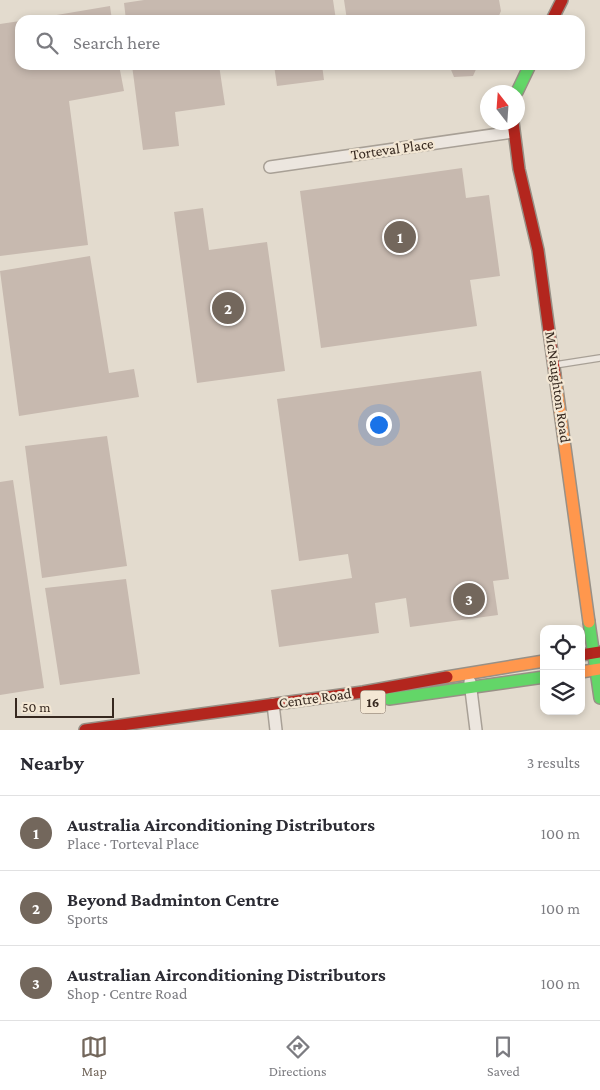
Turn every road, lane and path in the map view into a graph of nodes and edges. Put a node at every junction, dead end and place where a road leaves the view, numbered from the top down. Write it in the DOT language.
graph roads {
  1 [pos="562,0"];
  2 [pos="554,15"];
  3 [pos="528,70"];
  4 [pos="521,85"];
  5 [pos="495,130"];
  6 [pos="513,130"];
  7 [pos="270,167"];
  8 [pos="600,358"];
  9 [pos="555,365"];
  10 [pos="597,652"];
  11 [pos="540,661"];
  12 [pos="598,669"];
  13 [pos="585,671"];
  14 [pos="469,672"];
  15 [pos="540,678"];
  16 [pos="471,688"];
  17 [pos="600,698"];
  18 [pos="274,710"];
  19 [pos="208,725"];
  20 [pos="84,730"];
  21 [pos="276,730"];
  22 [pos="476,730"];
  1 -- 2 [label="main road"];
  3 -- 4 [label="main road"];
  5 -- 7 [label="street, Torteval Place"];
  6 -- 9 [label="main road, McNaughton Road"];
  8 -- 9 [label="lane"];
  9 -- 10 [label="main road, McNaughton Road"];
  10 -- 12 [label="main road, McNaughton Road"];
  11 -- 14 [label="main road, Centre Road / 16"];
  12 -- 13 [label="main road"];
  12 -- 17 [label="main road, McNaughton Road"];
  14 -- 16 [label="street"];
  14 -- 18 [label="main road, Centre Road / 16"];
  15 -- 16 [label="main road, Centre Road / 16"];
  16 -- 18 [label="main road, Centre Road / 16"];
  16 -- 22 [label="street"];
  18 -- 19 [label="main road, Centre Road / 16"];
  18 -- 20 [label="main road, Centre Road / 16"];
  18 -- 21 [label="street"];
}
